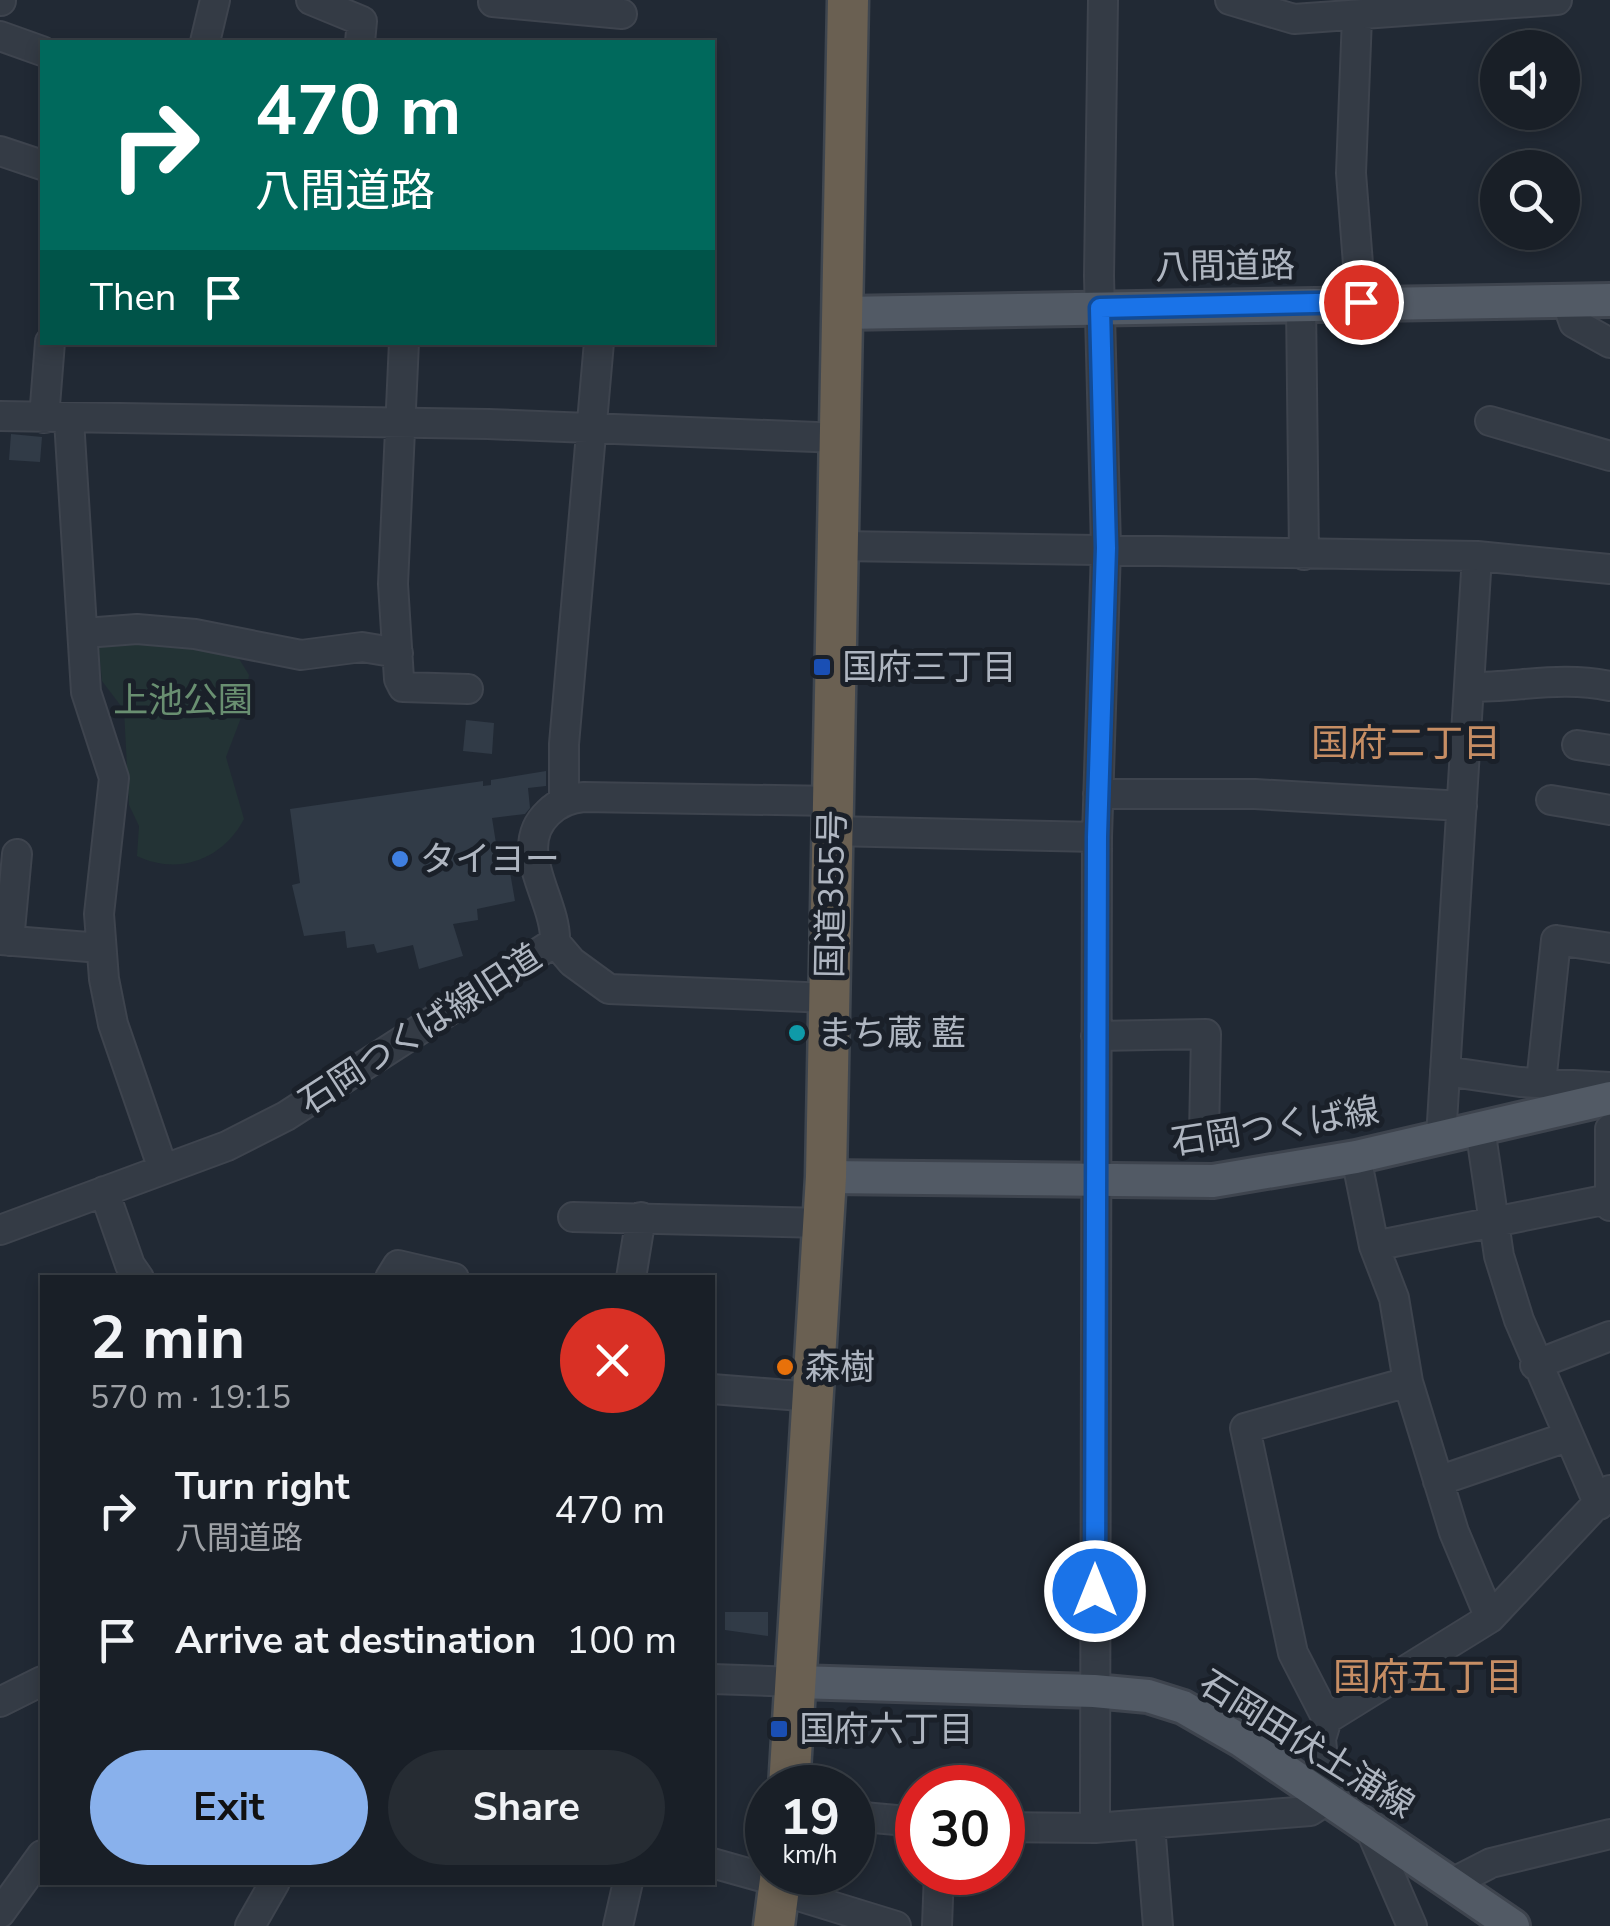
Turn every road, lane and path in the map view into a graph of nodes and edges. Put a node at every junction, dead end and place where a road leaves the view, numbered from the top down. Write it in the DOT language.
graph roads {
  1 [pos="215,0"];
  2 [pos="311,0"];
  3 [pos="848,0"];
  4 [pos="1103,0"];
  5 [pos="1230,0"];
  6 [pos="1557,0"];
  7 [pos="493,2"];
  8 [pos="623,7"];
  9 [pos="1298,10"];
  10 [pos="1357,18"];
  11 [pos="0,36"];
  12 [pos="206,40"];
  13 [pos="360,40"];
  14 [pos="620,40"];
  15 [pos="40,51"];
  16 [pos="0,151"];
  17 [pos="40,164"];
  18 [pos="1566,300"];
  19 [pos="1610,300"];
  20 [pos="1361,302"];
  21 [pos="1301,304"];
  22 [pos="1100,308"];
  23 [pos="842,313"];
  24 [pos="1610,342"];
  25 [pos="50,345"];
  26 [pos="404,345"];
  27 [pos="598,345"];
  28 [pos="0,416"];
  29 [pos="57,419"];
  30 [pos="1490,421"];
  31 [pos="403,422"];
  32 [pos="592,430"];
  33 [pos="841,438"];
  34 [pos="1610,456"];
  35 [pos="839,546"];
  36 [pos="1106,548"];
  37 [pos="1304,555"];
  38 [pos="1477,556"];
  39 [pos="1610,569"];
  40 [pos="84,633"];
  41 [pos="398,653"];
  42 [pos="1610,686"];
  43 [pos="1471,687"];
  44 [pos="468,689"];
  45 [pos="1577,745"];
  46 [pos="1610,750"];
  47 [pos="1098,794"];
  48 [pos="1551,800"];
  49 [pos="564,802"];
  50 [pos="1462,806"];
  51 [pos="1610,810"];
  52 [pos="833,816"];
  53 [pos="1097,837"];
  54 [pos="17,854"];
  55 [pos="4,940"];
  56 [pos="555,942"];
  57 [pos="101,948"];
  58 [pos="1610,948"];
  59 [pos="829,998"];
  60 [pos="1096,1036"];
  61 [pos="1445,1071"];
  62 [pos="1541,1083"];
  63 [pos="1610,1088"];
  64 [pos="1610,1098"];
  65 [pos="1480,1128"];
  66 [pos="1610,1130"];
  67 [pos="1204,1135"];
  68 [pos="1441,1138"];
  69 [pos="1356,1157"];
  70 [pos="163,1169"];
  71 [pos="826,1178"];
  72 [pos="1097,1182"];
  73 [pos="104,1191"];
  74 [pos="1610,1198"];
  75 [pos="1610,1206"];
  76 [pos="573,1217"];
  77 [pos="641,1217"];
  78 [pos="1494,1219"];
  79 [pos="824,1224"];
  80 [pos="0,1230"];
  81 [pos="1374,1246"];
  82 [pos="137,1275"];
  83 [pos="392,1275"];
  84 [pos="441,1275"];
  85 [pos="631,1275"];
  86 [pos="1610,1336"];
  87 [pos="1535,1365"];
  88 [pos="1408,1382"];
  89 [pos="715,1389"];
  90 [pos="814,1397"];
  91 [pos="1567,1438"];
  92 [pos="1438,1481"];
  93 [pos="1604,1498"];
  94 [pos="1490,1618"];
  95 [pos="715,1679"];
  96 [pos="40,1682"];
  97 [pos="797,1682"];
  98 [pos="1094,1691"];
  99 [pos="0,1702"];
  100 [pos="1328,1719"];
  101 [pos="791,1765"];
  102 [pos="1328,1800"];
  103 [pos="1150,1825"];
  104 [pos="1025,1827"];
  105 [pos="1095,1828"];
  106 [pos="1370,1830"];
  107 [pos="1610,1834"];
  108 [pos="40,1858"];
  109 [pos="715,1864"];
  110 [pos="745,1878"];
  111 [pos="1450,1884"];
  112 [pos="274,1885"];
  113 [pos="287,1885"];
  114 [pos="627,1885"];
  115 [pos="785,1895"];
  116 [pos="938,1895"];
  117 [pos="0,1913"];
  118 [pos="250,1926"];
  119 [pos="264,1926"];
  120 [pos="618,1926"];
  121 [pos="896,1926"];
  122 [pos="937,1926"];
  123 [pos="1158,1926"];
  124 [pos="1412,1926"];
  125 [pos="1513,1926"];
  1 -- 12 [label="street"];
  2 -- 13 [label="street"];
  3 -- 23 [label="highway, 国道355号"];
  4 -- 22 [label="street"];
  5 -- 9 [label="street"];
  6 -- 10 [label="street"];
  7 -- 8 [label="street"];
  8 -- 14 [label="street"];
  9 -- 10 [label="street"];
  10 -- 20 [label="street"];
  11 -- 15 [label="street"];
  16 -- 17 [label="street"];
  18 -- 19 [label="main road, 八間道路"];
  18 -- 20 [label="main road, 八間道路"];
  18 -- 24 [label="street"];
  20 -- 21 [label="main road, 八間道路"];
  21 -- 22 [label="main road, 八間道路"];
  21 -- 37 [label="street"];
  22 -- 23 [label="main road, 八間道路"];
  22 -- 36 [label="street"];
  23 -- 33 [label="highway, 国道355号"];
  25 -- 29 [label="street"];
  26 -- 31 [label="street"];
  27 -- 32 [label="street"];
  28 -- 29 [label="street"];
  29 -- 31 [label="street"];
  29 -- 40 [label="street"];
  30 -- 34 [label="street"];
  31 -- 32 [label="street"];
  31 -- 41 [label="street"];
  32 -- 33 [label="street"];
  32 -- 49 [label="street"];
  33 -- 35 [label="highway, 国道355号"];
  35 -- 36 [label="street"];
  35 -- 52 [label="highway, 国道355号"];
  36 -- 37 [label="street"];
  36 -- 47 [label="street"];
  37 -- 38 [label="street"];
  38 -- 39 [label="street"];
  38 -- 43 [label="street"];
  40 -- 41 [label="street"];
  40 -- 57 [label="street"];
  41 -- 44 [label="street"];
  42 -- 43 [label="street"];
  43 -- 50 [label="street"];
  45 -- 46 [label="street"];
  47 -- 50 [label="street"];
  47 -- 53 [label="street"];
  48 -- 51 [label="street"];
  49 -- 52 [label="street"];
  49 -- 56 [label="street, 石岡つくば線旧道"];
  50 -- 61 [label="street"];
  52 -- 53 [label="street"];
  52 -- 59 [label="highway, 国道355号"];
  53 -- 60 [label="street"];
  54 -- 55 [label="street"];
  55 -- 57 [label="street"];
  56 -- 59 [label="street"];
  56 -- 70 [label="street, 石岡つくば線旧道"];
  57 -- 70 [label="street"];
  58 -- 62 [label="street"];
  59 -- 71 [label="highway, 国道355号"];
  60 -- 67 [label="street"];
  60 -- 72 [label="street"];
  61 -- 62 [label="street"];
  61 -- 68 [label="street"];
  62 -- 63 [label="street"];
  64 -- 65 [label="main road, 石岡つくば線"];
  65 -- 68 [label="main road, 石岡つくば線"];
  65 -- 78 [label="street"];
  66 -- 74 [label="street"];
  68 -- 69 [label="main road, 石岡つくば線"];
  69 -- 72 [label="main road, 石岡つくば線"];
  69 -- 81 [label="street"];
  70 -- 73 [label="street, 石岡つくば線旧道"];
  71 -- 72 [label="main road, 石岡つくば線"];
  71 -- 79 [label="highway, 国道355号"];
  72 -- 98 [label="street"];
  73 -- 80 [label="street, 石岡つくば線旧道"];
  73 -- 82 [label="street"];
  74 -- 75 [label="street"];
  74 -- 78 [label="street"];
  76 -- 77 [label="street"];
  77 -- 79 [label="street"];
  77 -- 85 [label="street"];
  78 -- 81 [label="street"];
  78 -- 87 [label="street"];
  79 -- 90 [label="highway, 国道355号"];
  81 -- 88 [label="street"];
  83 -- 84 [label="street"];
  86 -- 87 [label="street"];
  87 -- 91 [label="street"];
  88 -- 92 [label="street"];
  88 -- 100 [label="street"];
  89 -- 90 [label="street"];
  90 -- 97 [label="highway, 国道355号"];
  91 -- 92 [label="street"];
  91 -- 93 [label="street"];
  92 -- 94 [label="street"];
  93 -- 94 [label="street"];
  94 -- 100 [label="street"];
  95 -- 97 [label="street"];
  96 -- 99 [label="street"];
  97 -- 98 [label="main road, 石岡田伏土浦線"];
  97 -- 101 [label="highway, 国道355号"];
  98 -- 102 [label="main road, 石岡田伏土浦線"];
  98 -- 105 [label="street"];
  100 -- 102 [label="street"];
  102 -- 103 [label="street"];
  102 -- 106 [label="main road, 石岡田伏土浦線"];
  103 -- 105 [label="street"];
  103 -- 123 [label="street"];
  104 -- 105 [label="street"];
  106 -- 111 [label="main road, 石岡田伏土浦線"];
  106 -- 124 [label="street"];
  107 -- 111 [label="street"];
  108 -- 117 [label="street"];
  109 -- 110 [label="street"];
  111 -- 125 [label="main road, 石岡田伏土浦線"];
  112 -- 118 [label="street"];
  113 -- 119 [label="street"];
  114 -- 120 [label="street"];
  115 -- 121 [label="street"];
  116 -- 122 [label="street"];
}
